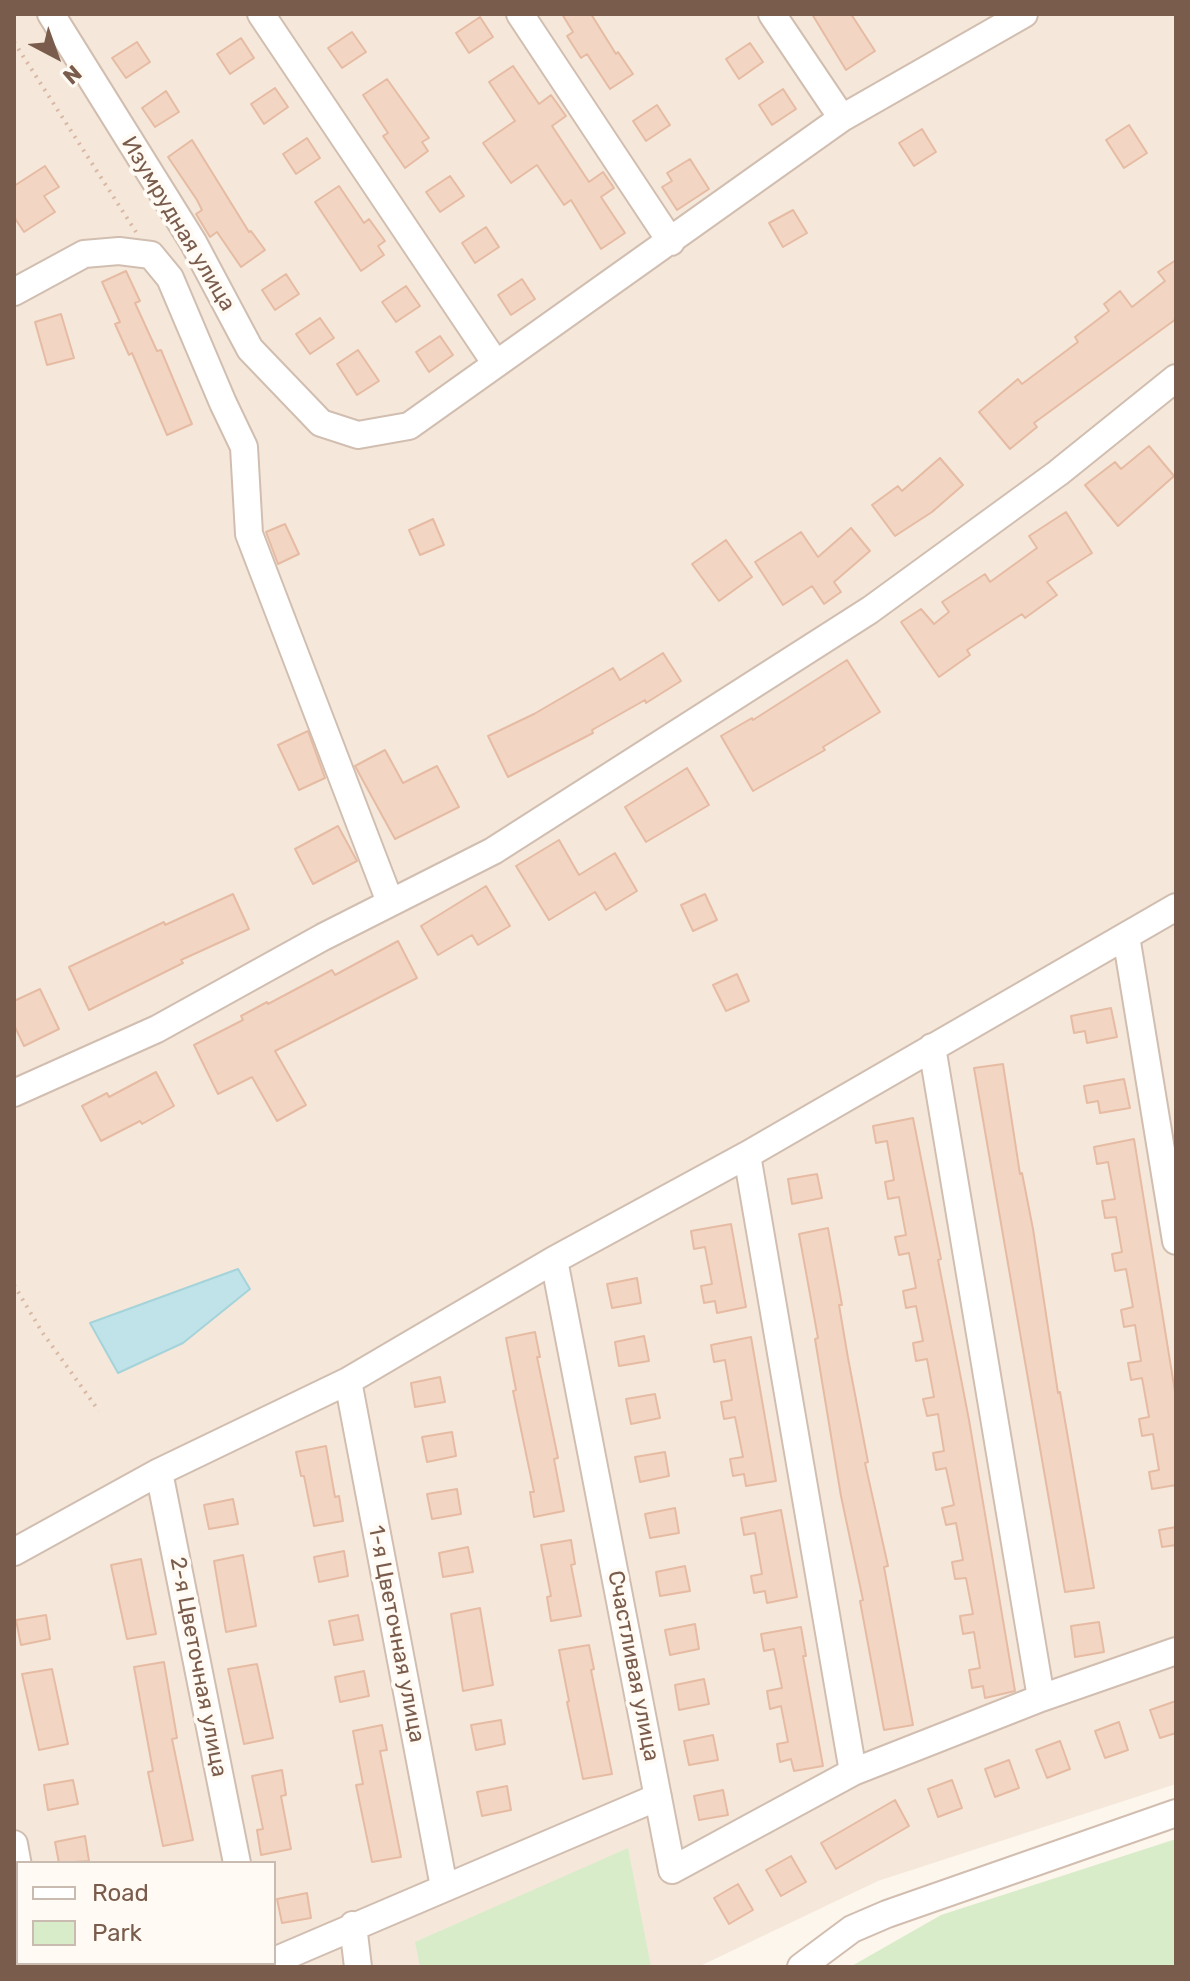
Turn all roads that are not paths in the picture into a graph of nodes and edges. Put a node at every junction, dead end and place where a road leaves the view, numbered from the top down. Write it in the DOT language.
graph roads {
  1 [pos="51,14"];
  2 [pos="261,14"];
  3 [pos="520,14"];
  4 [pos="772,14"];
  5 [pos="1024,14"];
  6 [pos="842,118"];
  7 [pos="671,242"];
  8 [pos="14,292"];
  9 [pos="496,364"];
  10 [pos="1176,378"];
  11 [pos="390,902"];
  12 [pos="1176,907"];
  13 [pos="1126,936"];
  14 [pos="932,1047"];
  15 [pos="14,1093"];
  16 [pos="747,1155"];
  17 [pos="1176,1241"];
  18 [pos="554,1260"];
  19 [pos="348,1381"];
  20 [pos="159,1472"];
  21 [pos="14,1552"];
  22 [pos="1176,1651"];
  23 [pos="1041,1698"];
  24 [pos="853,1772"];
  25 [pos="658,1797"];
  26 [pos="1176,1813"];
  27 [pos="237,1861"];
  28 [pos="444,1887"];
  29 [pos="353,1925"];
  30 [pos="276,1960"];
  31 [pos="358,1967"];
  32 [pos="801,1967"];
  1 -- 9 [label="street, Изумрудная улица"];
  2 -- 9 [label="street"];
  3 -- 7 [label="street"];
  4 -- 6 [label="street"];
  5 -- 6 [label="street"];
  6 -- 7 [label="street"];
  7 -- 9 [label="street"];
  8 -- 11 [label="street"];
  10 -- 11 [label="street"];
  11 -- 15 [label="street"];
  12 -- 13 [label="street"];
  13 -- 14 [label="street"];
  13 -- 17 [label="street"];
  14 -- 16 [label="street"];
  14 -- 23 [label="street"];
  16 -- 18 [label="street"];
  16 -- 24 [label="street"];
  18 -- 19 [label="street"];
  18 -- 25 [label="street, Счастливая улица"];
  19 -- 20 [label="street"];
  19 -- 28 [label="street, 1-я Цветочная улица"];
  20 -- 21 [label="street"];
  20 -- 27 [label="street, 2-я Цветочная улица"];
  22 -- 23 [label="street, Счастливая улица"];
  23 -- 24 [label="street, Счастливая улица"];
  24 -- 25 [label="street, Счастливая улица"];
  25 -- 28 [label="street"];
  26 -- 32 [label="street"];
  28 -- 29 [label="street"];
  29 -- 30 [label="street"];
  29 -- 31 [label="street"];
}
